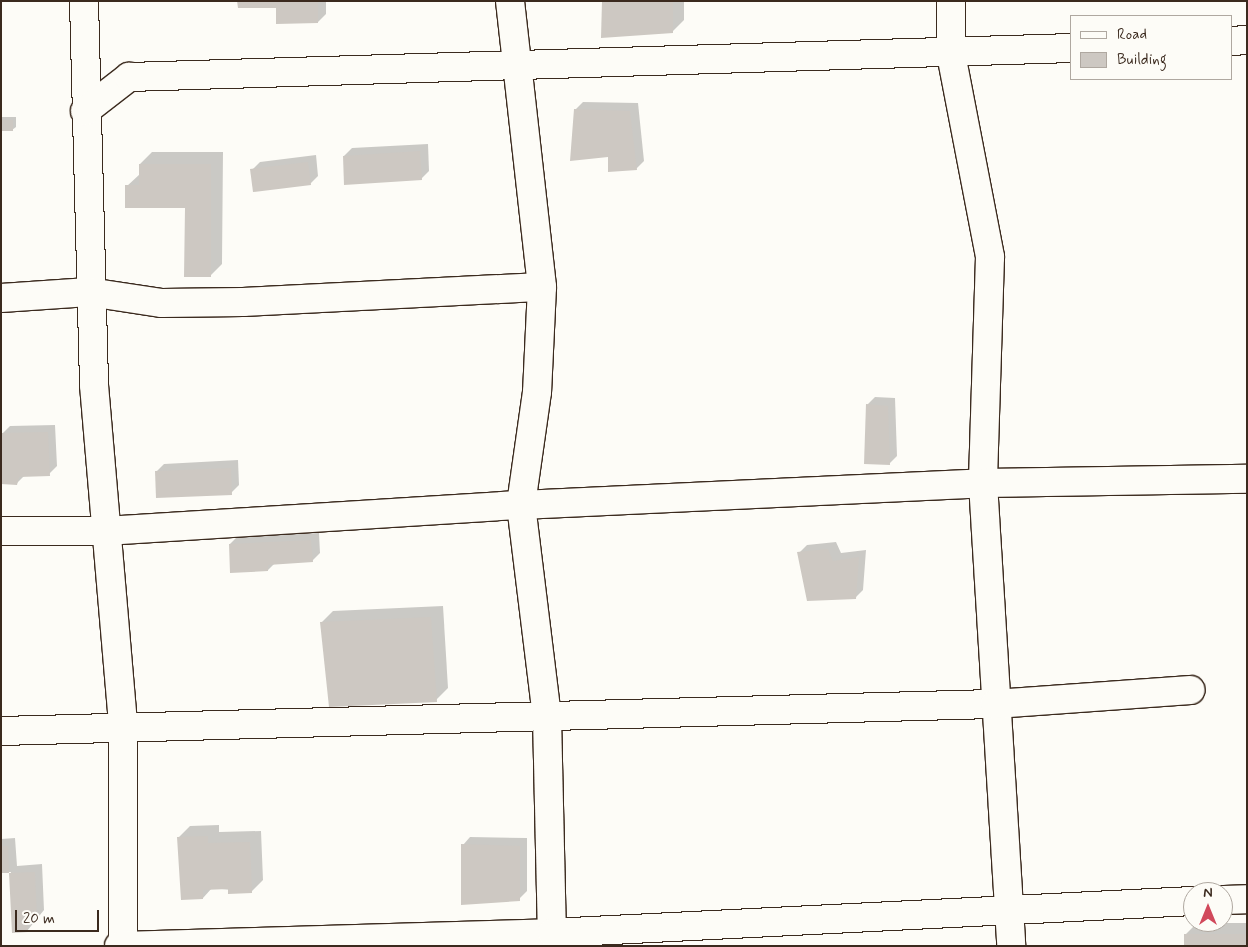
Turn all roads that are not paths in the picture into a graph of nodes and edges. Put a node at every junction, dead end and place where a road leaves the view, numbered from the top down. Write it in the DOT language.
graph roads {
  1 [pos="84,1"];
  2 [pos="510,1"];
  3 [pos="951,1"];
  4 [pos="1247,40"];
  5 [pos="1233,41"];
  6 [pos="1070,48"];
  7 [pos="951,54"];
  8 [pos="518,66"];
  9 [pos="85,111"];
  10 [pos="542,287"];
  11 [pos="89,292"];
  12 [pos="1,298"];
  13 [pos="1247,478"];
  14 [pos="983,484"];
  15 [pos="521,505"];
  16 [pos="1,531"];
  17 [pos="105,531"];
  18 [pos="1192,690"];
  19 [pos="995,704"];
  20 [pos="548,717"];
  21 [pos="123,726"];
  22 [pos="1,731"];
  23 [pos="1247,899"];
  24 [pos="1233,900"];
  25 [pos="1183,901"];
  26 [pos="1010,910"];
  27 [pos="552,939"];
  28 [pos="119,946"];
  29 [pos="124,946"];
  30 [pos="1011,946"];
  1 -- 9 [label="street"];
  2 -- 8 [label="street"];
  3 -- 7 [label="street"];
  4 -- 5 [label="street"];
  6 -- 7 [label="street"];
  7 -- 8 [label="street"];
  7 -- 14 [label="street"];
  8 -- 9 [label="street"];
  8 -- 10 [label="street"];
  9 -- 11 [label="street"];
  10 -- 11 [label="street"];
  10 -- 15 [label="street"];
  11 -- 12 [label="street"];
  11 -- 17 [label="street"];
  13 -- 14 [label="street"];
  14 -- 15 [label="street"];
  14 -- 19 [label="street"];
  15 -- 17 [label="street"];
  15 -- 20 [label="street"];
  16 -- 17 [label="street"];
  17 -- 21 [label="street"];
  18 -- 19 [label="street"];
  19 -- 20 [label="street"];
  19 -- 26 [label="street"];
  20 -- 21 [label="street"];
  20 -- 27 [label="street"];
  21 -- 22 [label="street"];
  21 -- 29 [label="street"];
  23 -- 24 [label="street"];
  25 -- 26 [label="street"];
  26 -- 27 [label="street"];
  26 -- 30 [label="street"];
  27 -- 29 [label="street"];
  28 -- 29 [label="street"];
}
